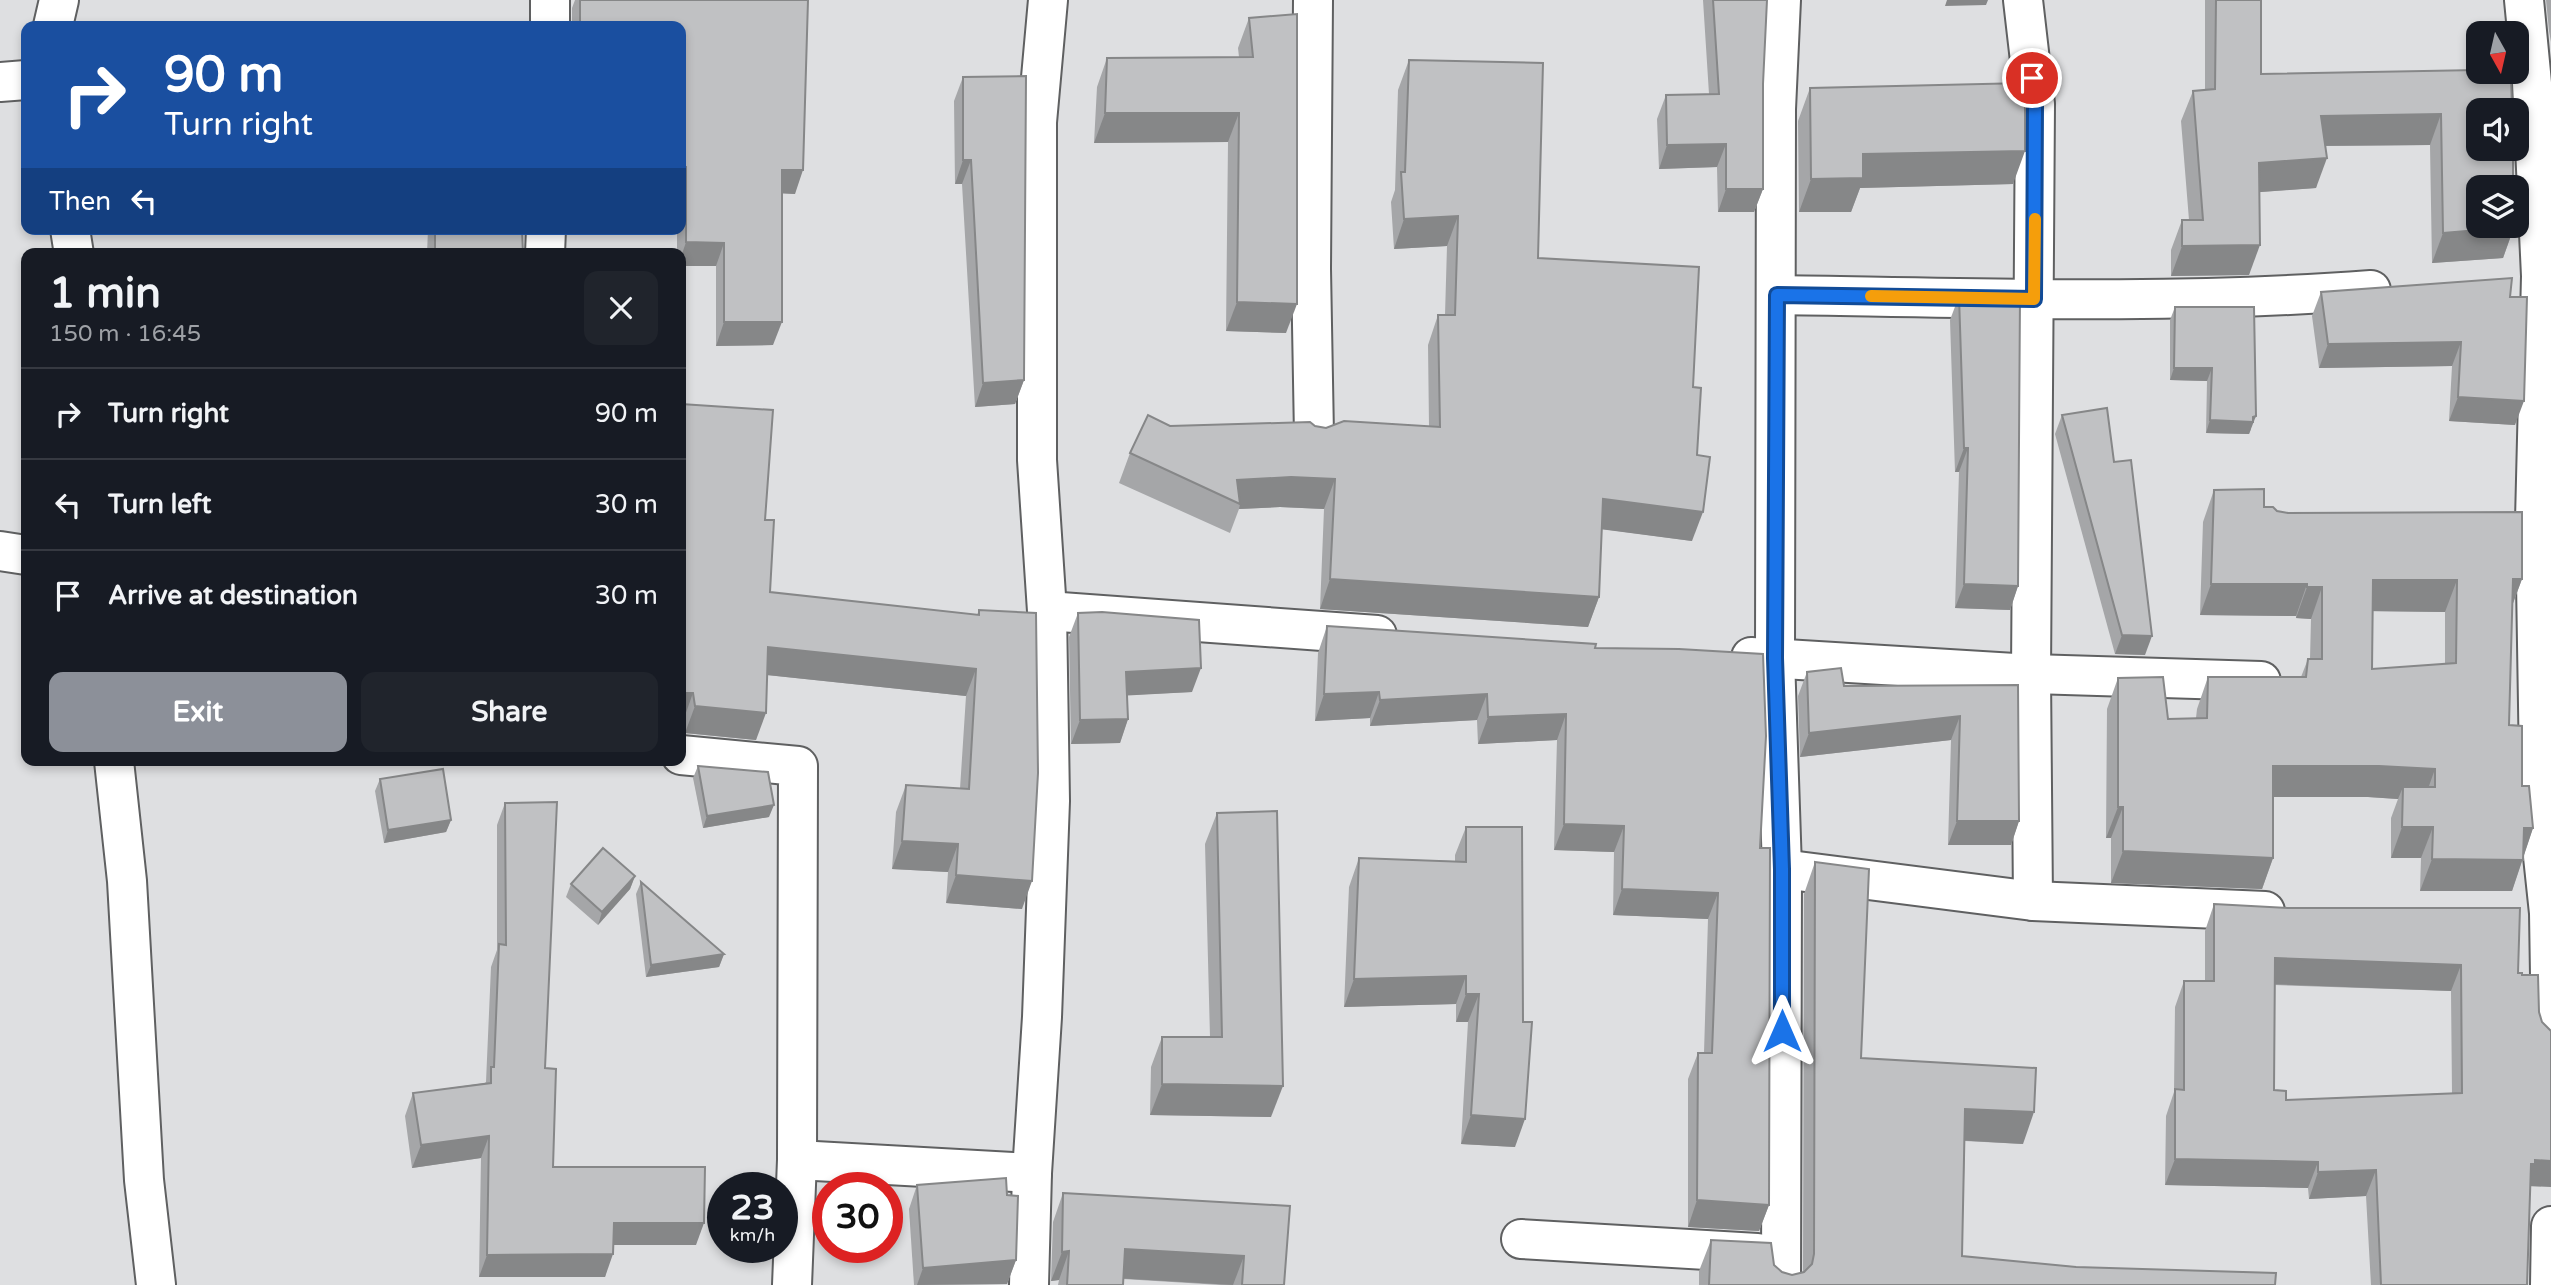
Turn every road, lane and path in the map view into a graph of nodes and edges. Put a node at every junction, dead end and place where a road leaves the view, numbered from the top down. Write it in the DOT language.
graph roads {
  1 [pos="59,0"];
  2 [pos="550,0"];
  3 [pos="1048,0"];
  4 [pos="1313,0"];
  5 [pos="1781,0"];
  6 [pos="2023,0"];
  7 [pos="2524,0"];
  8 [pos="54,21"];
  9 [pos="550,21"];
  10 [pos="21,80"];
  11 [pos="0,82"];
  12 [pos="2541,83"];
  13 [pos="2546,276"];
  14 [pos="2501,279"];
  15 [pos="2407,287"];
  16 [pos="1777,295"];
  17 [pos="2034,299"];
  18 [pos="1314,436"];
  19 [pos="2494,520"];
  20 [pos="2543,520"];
  21 [pos="0,551"];
  22 [pos="21,554"];
  23 [pos="1047,611"];
  24 [pos="1405,637"];
  25 [pos="1720,655"];
  26 [pos="1775,658"];
  27 [pos="2031,674"];
  28 [pos="2277,681"];
  29 [pos="686,755"];
  30 [pos="115,766"];
  31 [pos="1782,869"];
  32 [pos="2033,901"];
  33 [pos="2306,912"];
  34 [pos="2508,913"];
  35 [pos="2550,913"];
  36 [pos="2551,1038"];
  37 [pos="797,1160"];
  38 [pos="1032,1173"];
  39 [pos="2551,1226"];
  40 [pos="1521,1239"];
  41 [pos="1781,1270"];
  42 [pos="156,1285"];
  43 [pos="792,1285"];
  44 [pos="1029,1285"];
  45 [pos="2550,1285"];
  1 -- 8 [label="street"];
  2 -- 9 [label="street"];
  3 -- 23 [label="street"];
  4 -- 18 [label="street"];
  5 -- 16 [label="street"];
  6 -- 17 [label="street"];
  7 -- 12 [label="street"];
  10 -- 11 [label="street"];
  12 -- 13 [label="street"];
  13 -- 14 [label="street"];
  13 -- 20 [label="street"];
  15 -- 17 [label="street"];
  16 -- 17 [label="street"];
  16 -- 26 [label="street"];
  17 -- 27 [label="street"];
  19 -- 20 [label="street"];
  20 -- 35 [label="street"];
  21 -- 22 [label="street"];
  23 -- 24 [label="street"];
  23 -- 38 [label="street"];
  25 -- 26 [label="street"];
  26 -- 27 [label="street"];
  26 -- 31 [label="street"];
  27 -- 28 [label="street"];
  27 -- 32 [label="street"];
  29 -- 37 [label="street"];
  30 -- 42 [label="street"];
  31 -- 32 [label="street"];
  31 -- 41 [label="street"];
  32 -- 33 [label="street"];
  34 -- 35 [label="street"];
  35 -- 36 [label="street"];
  37 -- 38 [label="street"];
  37 -- 43 [label="street"];
  38 -- 44 [label="street"];
  39 -- 45 [label="street"];
  40 -- 41 [label="street"];
}
